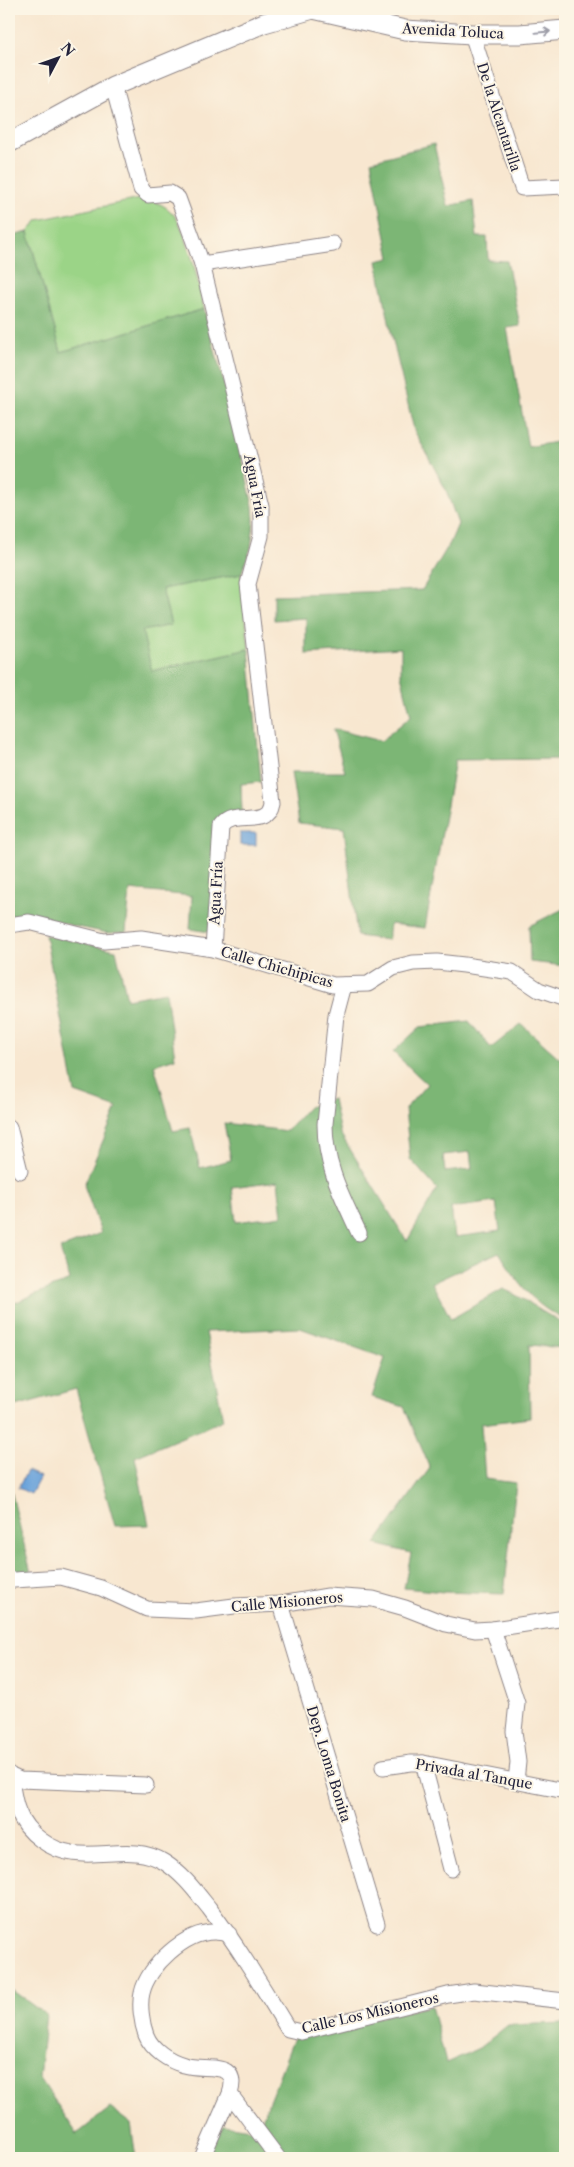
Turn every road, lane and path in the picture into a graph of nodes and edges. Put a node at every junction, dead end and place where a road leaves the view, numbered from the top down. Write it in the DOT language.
graph roads {
  1 [pos="313,9"];
  2 [pos="565,30"];
  3 [pos="472,34"];
  4 [pos="113,86"];
  5 [pos="9,143"];
  6 [pos="565,186"];
  7 [pos="333,244"];
  8 [pos="202,264"];
  9 [pos="9,925"];
  10 [pos="213,949"];
  11 [pos="344,985"];
  12 [pos="565,999"];
  13 [pos="9,1127"];
  14 [pos="20,1171"];
  15 [pos="358,1233"];
  16 [pos="9,1579"];
  17 [pos="281,1604"];
  18 [pos="565,1618"];
  19 [pos="493,1629"];
  20 [pos="423,1763"];
  21 [pos="383,1766"];
  22 [pos="9,1774"];
  23 [pos="516,1781"];
  24 [pos="146,1785"];
  25 [pos="565,1791"];
  26 [pos="450,1869"];
  27 [pos="377,1924"];
  28 [pos="229,1934"];
  29 [pos="565,2001"];
  30 [pos="230,2094"];
  31 [pos="202,2158"];
  32 [pos="278,2158"];
  1 -- 3 [label="street, Avenida Toluca"];
  1 -- 4 [label="street"];
  3 -- 2 [label="street, Avenida Toluca, one-way"];
  3 -- 6 [label="street, De la Alcantarilla"];
  4 -- 5 [label="street"];
  4 -- 8 [label="street, Agua Fría"];
  7 -- 8 [label="street"];
  8 -- 10 [label="street, Agua Fría"];
  9 -- 10 [label="street, Calle Chichipicas"];
  10 -- 11 [label="street, Calle Chichipicas"];
  11 -- 12 [label="street, Calle Chichipicas"];
  11 -- 15 [label="street"];
  13 -- 14 [label="street"];
  16 -- 17 [label="street, Calle Misioneros"];
  17 -- 19 [label="street, Calle Misioneros"];
  17 -- 27 [label="street, Dep. Loma Bonita"];
  18 -- 19 [label="street, Calle Misioneros"];
  19 -- 23 [label="street"];
  20 -- 21 [label="street, Privada al Tanque"];
  20 -- 23 [label="street, Privada al Tanque"];
  20 -- 26 [label="street"];
  22 -- 24 [label="street"];
  22 -- 28 [label="street, Calle Los Misioneros"];
  23 -- 25 [label="street, Privada al Tanque"];
  28 -- 29 [label="street, Calle Los Misioneros"];
  28 -- 30 [label="street"];
  30 -- 31 [label="street"];
  30 -- 32 [label="street"];
}
